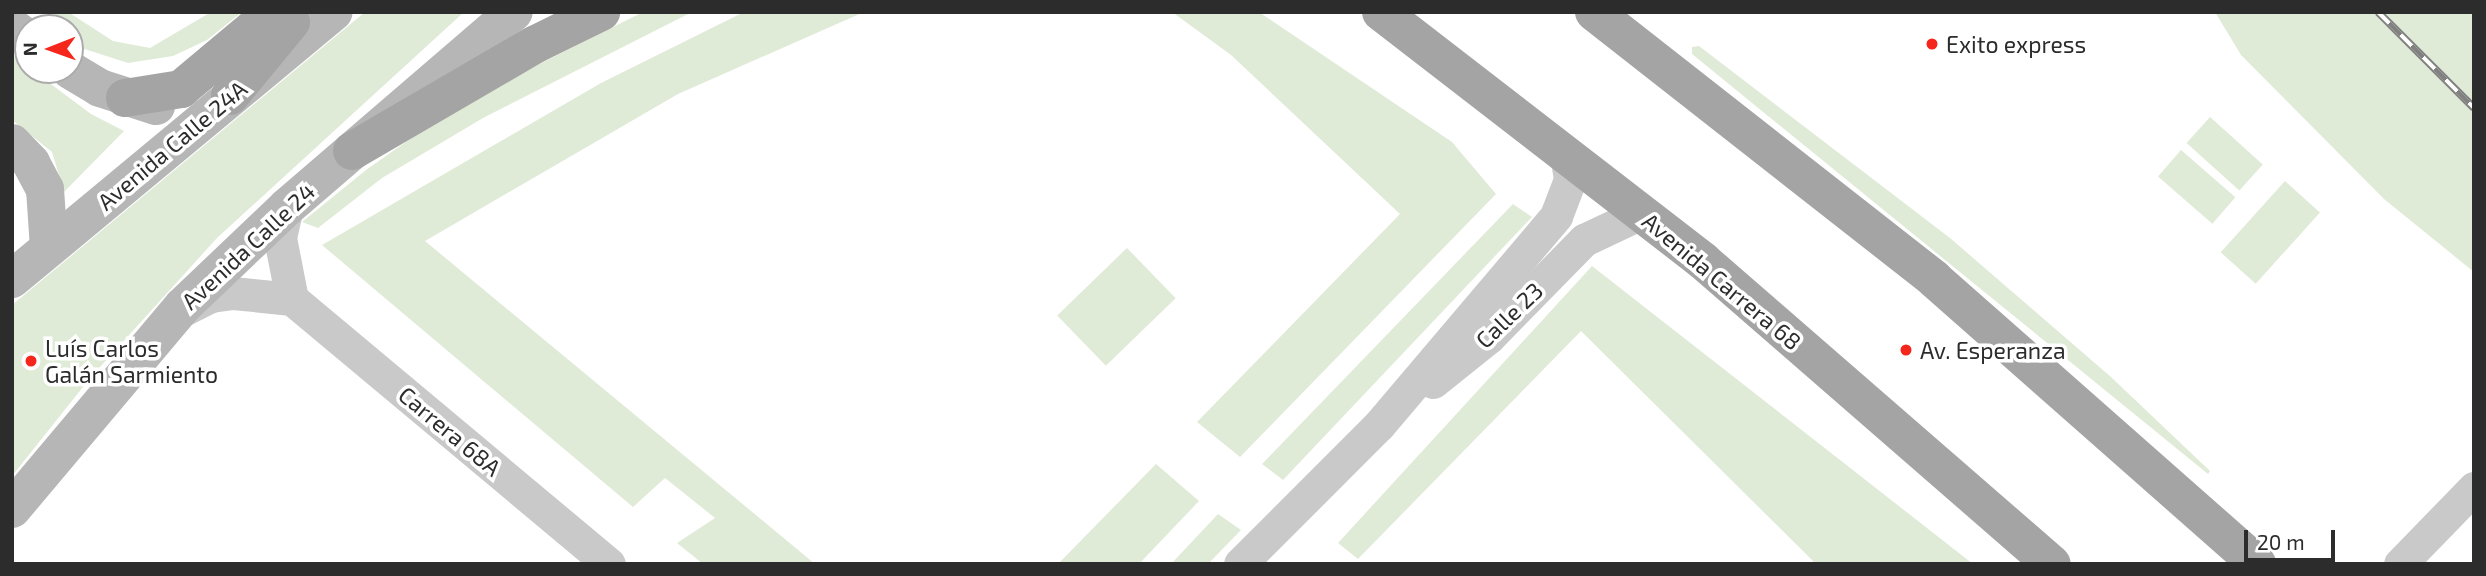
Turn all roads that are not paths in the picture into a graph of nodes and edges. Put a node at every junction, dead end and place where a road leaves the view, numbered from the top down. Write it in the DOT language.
graph roads {
  1 [pos="274,12"];
  2 [pos="299,12"];
  3 [pos="334,12"];
  4 [pos="514,12"];
  5 [pos="601,12"];
  6 [pos="1381,12"];
  7 [pos="1594,12"];
  8 [pos="84,77"];
  9 [pos="125,98"];
  10 [pos="216,107"];
  11 [pos="12,143"];
  12 [pos="352,151"];
  13 [pos="1566,155"];
  14 [pos="287,207"];
  15 [pos="1641,213"];
  16 [pos="49,248"];
  17 [pos="12,279"];
  18 [pos="292,299"];
  19 [pos="178,312"];
  20 [pos="1379,425"];
  21 [pos="2474,488"];
  22 [pos="12,509"];
  23 [pos="609,564"];
  24 [pos="1240,564"];
  25 [pos="2052,564"];
  26 [pos="2257,564"];
  27 [pos="2400,564"];
  1 -- 9 [label="main road"];
  2 -- 10 [label="main road"];
  3 -- 10 [label="main road, Avenida Calle 24A"];
  4 -- 12 [label="main road, Avenida Calle 24"];
  5 -- 12 [label="main road"];
  6 -- 13 [label="main road, Avenida Carrera 68"];
  7 -- 26 [label="main road"];
  8 -- 9 [label="main road"];
  9 -- 10 [label="main road"];
  10 -- 16 [label="main road, Avenida Calle 24A"];
  11 -- 16 [label="main road"];
  12 -- 14 [label="main road, Avenida Calle 24"];
  13 -- 15 [label="main road, Avenida Carrera 68"];
  13 -- 20 [label="street, Calle 23"];
  14 -- 18 [label="street"];
  14 -- 19 [label="main road, Avenida Calle 24"];
  15 -- 20 [label="street, Calle 23"];
  15 -- 25 [label="main road, Avenida Carrera 68"];
  16 -- 17 [label="main road, Avenida Calle 24A"];
  18 -- 19 [label="street"];
  18 -- 23 [label="street, Carrera 68A"];
  19 -- 22 [label="main road, Avenida Calle 24"];
  20 -- 24 [label="street, Calle 23"];
  21 -- 27 [label="street"];
}
